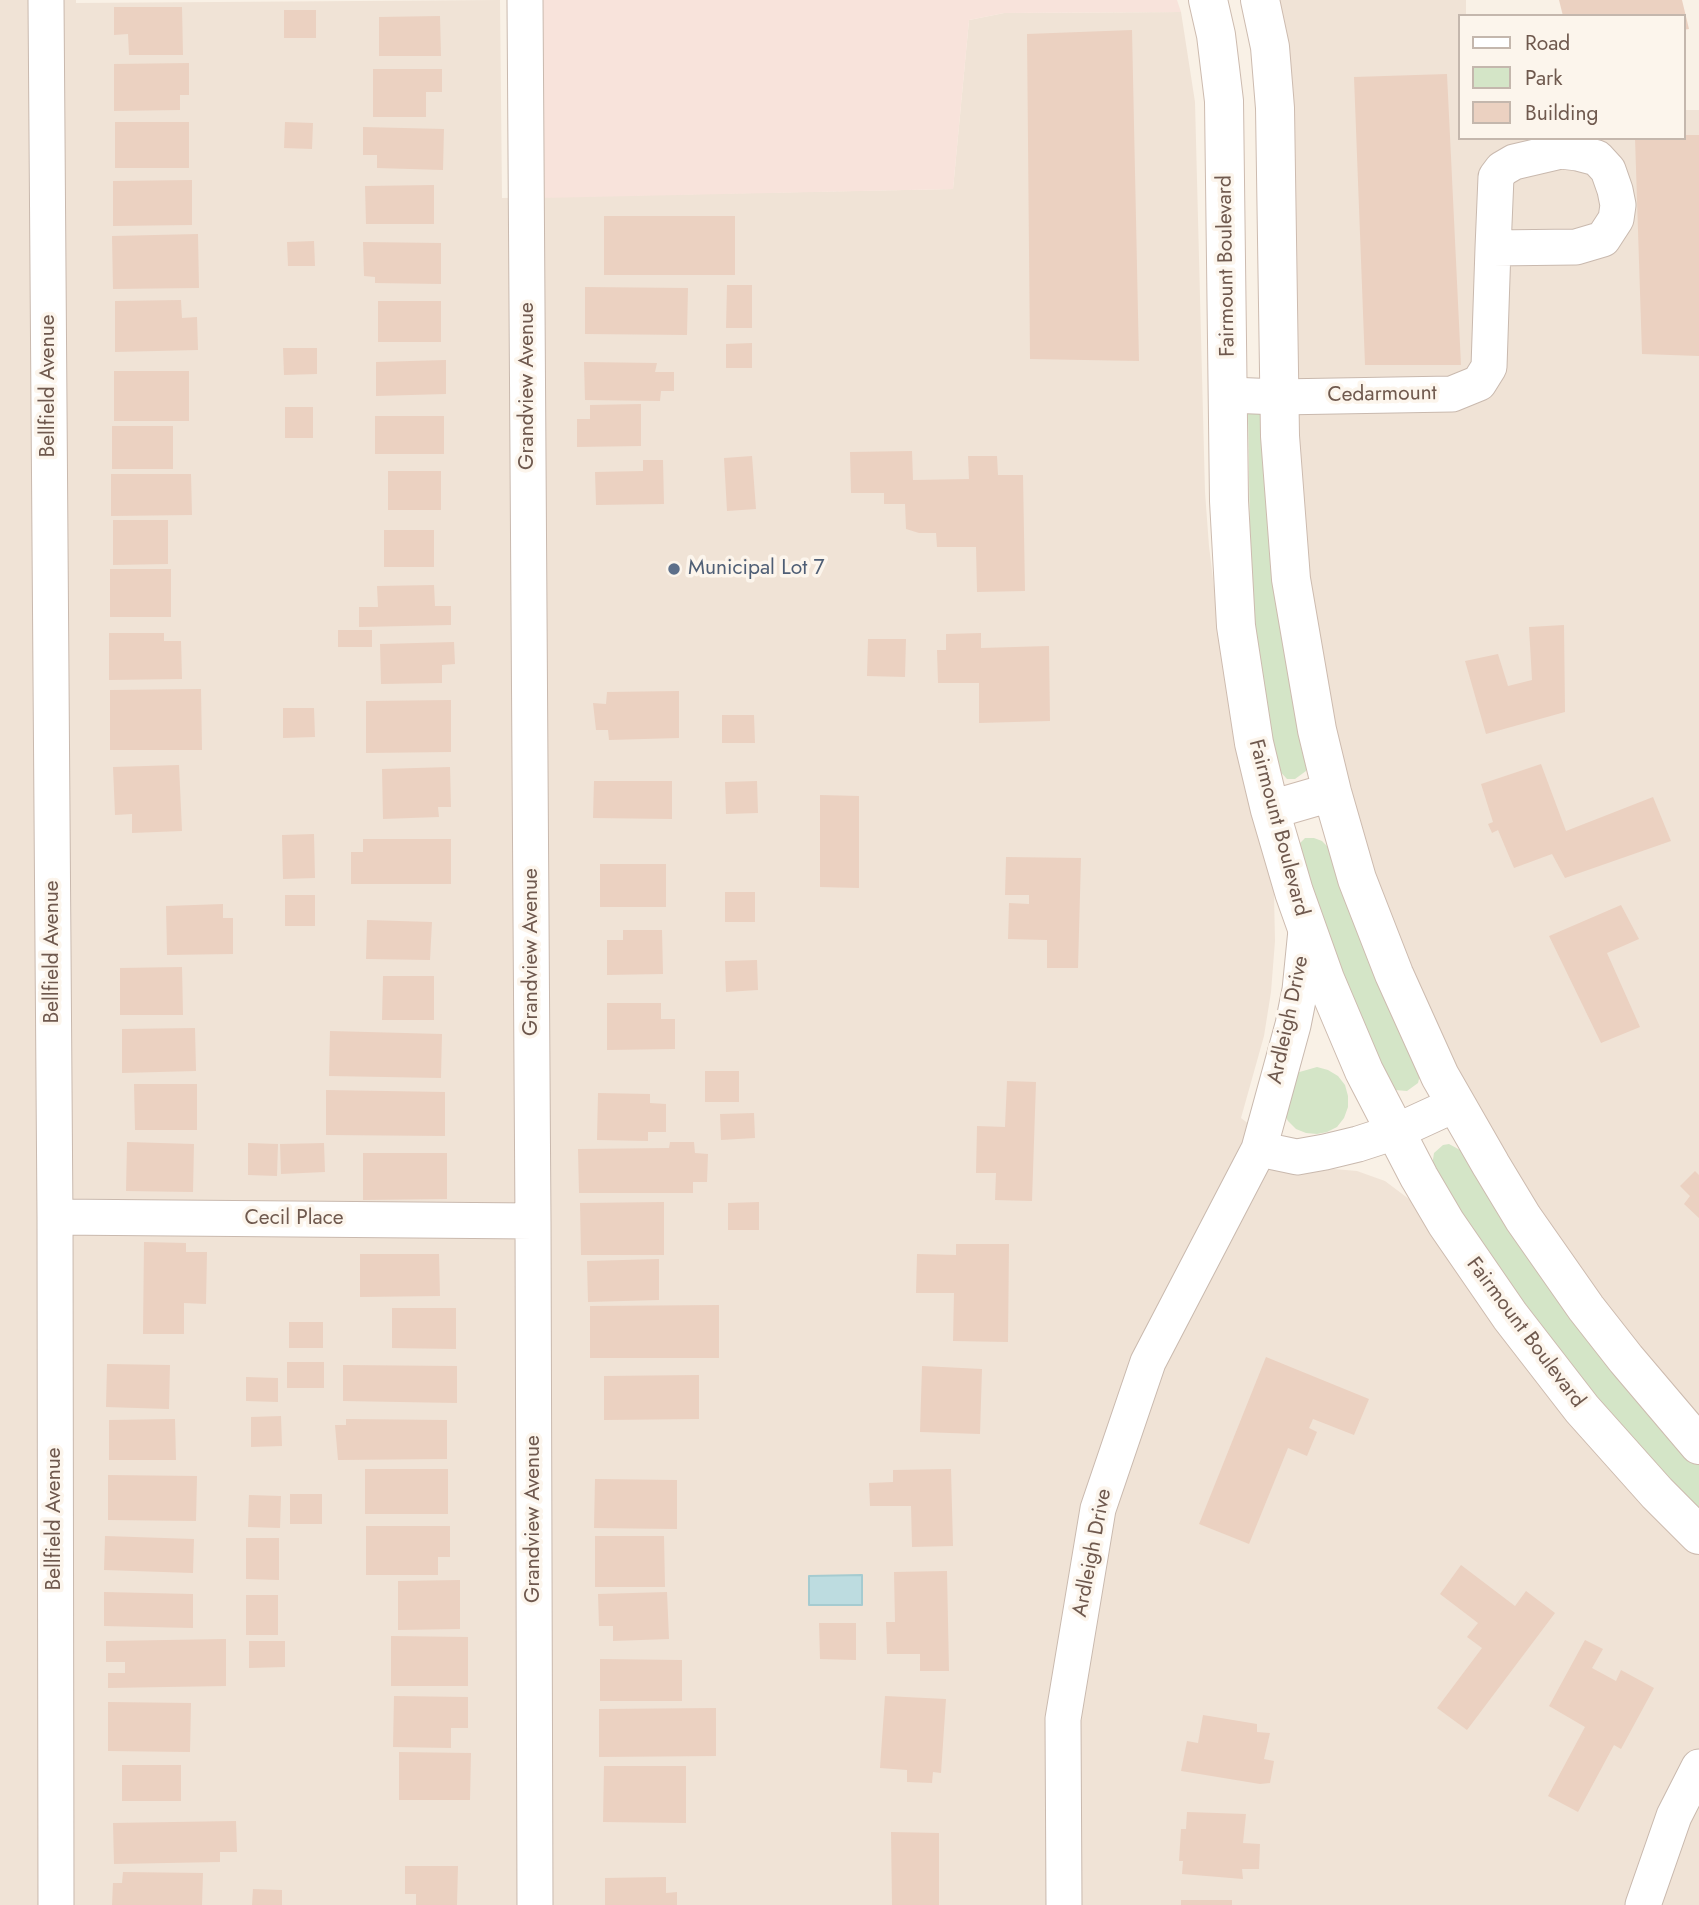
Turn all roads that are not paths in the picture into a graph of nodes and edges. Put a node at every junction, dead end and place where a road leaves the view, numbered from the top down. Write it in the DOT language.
graph roads {
  1 [pos="46,0"];
  2 [pos="524,0"];
  3 [pos="1208,0"];
  4 [pos="1260,0"];
  5 [pos="1493,248"];
  6 [pos="1229,395"];
  7 [pos="1279,397"];
  8 [pos="1332,792"];
  9 [pos="1270,810"];
  10 [pos="1306,930"];
  11 [pos="1455,1104"];
  12 [pos="1395,1132"];
  13 [pos="1259,1149"];
  14 [pos="55,1217"];
  15 [pos="533,1221"];
  16 [pos="1699,1446"];
  17 [pos="1699,1535"];
  18 [pos="1699,1767"];
  19 [pos="55,1905"];
  20 [pos="535,1905"];
  21 [pos="1064,1905"];
  22 [pos="1643,1905"];
  1 -- 14 [label="street, Bellfield Avenue"];
  2 -- 15 [label="street, Grandview Avenue"];
  3 -- 6 [label="main road, Fairmount Boulevard"];
  4 -- 7 [label="main road"];
  5 -- 7 [label="street, Cedarmount"];
  6 -- 7 [label="street, Cedarmount"];
  6 -- 9 [label="main road, Fairmount Boulevard"];
  7 -- 8 [label="main road"];
  8 -- 9 [label="main road"];
  8 -- 11 [label="main road"];
  9 -- 10 [label="main road, Fairmount Boulevard"];
  10 -- 12 [label="main road, Fairmount Boulevard"];
  10 -- 13 [label="street, Ardleigh Drive"];
  11 -- 12 [label="street"];
  11 -- 16 [label="main road"];
  12 -- 13 [label="street"];
  12 -- 17 [label="main road, Fairmount Boulevard"];
  13 -- 21 [label="street, Ardleigh Drive"];
  14 -- 15 [label="street, Cecil Place"];
  14 -- 19 [label="street, Bellfield Avenue"];
  15 -- 20 [label="street, Grandview Avenue"];
  18 -- 22 [label="street"];
}
